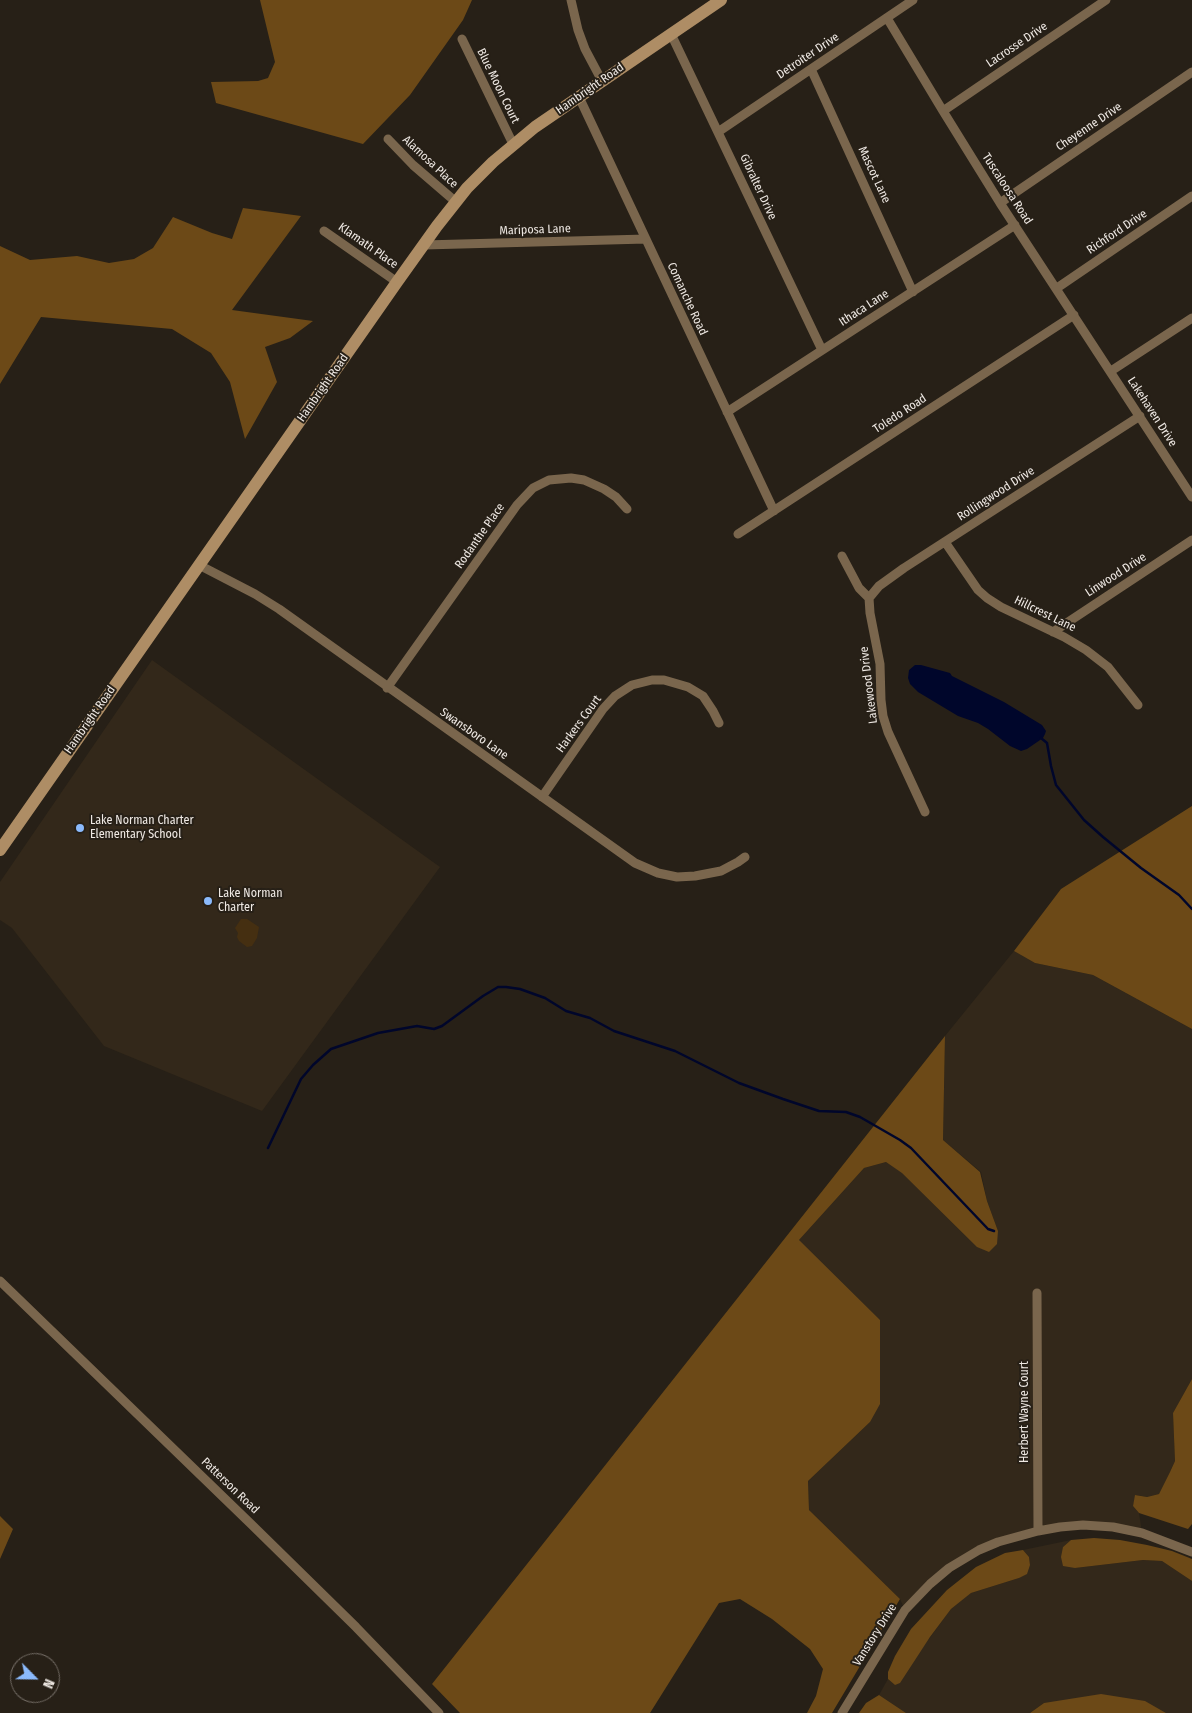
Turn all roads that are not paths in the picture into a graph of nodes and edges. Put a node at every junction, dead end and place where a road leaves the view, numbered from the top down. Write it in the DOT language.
graph roads {
  1 [pos="571,0"];
  2 [pos="721,0"];
  3 [pos="913,0"];
  4 [pos="1106,0"];
  5 [pos="887,18"];
  6 [pos="671,34"];
  7 [pos="462,39"];
  8 [pos="810,69"];
  9 [pos="1192,72"];
  10 [pos="602,80"];
  11 [pos="579,97"];
  12 [pos="943,111"];
  13 [pos="718,132"];
  14 [pos="388,139"];
  15 [pos="513,144"];
  16 [pos="1192,196"];
  17 [pos="456,202"];
  18 [pos="1000,203"];
  19 [pos="1015,225"];
  20 [pos="324,231"];
  21 [pos="646,239"];
  22 [pos="424,245"];
  23 [pos="397,282"];
  24 [pos="1057,288"];
  25 [pos="913,292"];
  26 [pos="1074,315"];
  27 [pos="1192,318"];
  28 [pos="822,350"];
  29 [pos="1111,371"];
  30 [pos="726,412"];
  31 [pos="1140,416"];
  32 [pos="1192,497"];
  33 [pos="627,509"];
  34 [pos="774,511"];
  35 [pos="738,534"];
  36 [pos="1192,540"];
  37 [pos="945,542"];
  38 [pos="842,556"];
  39 [pos="199,565"];
  40 [pos="869,598"];
  41 [pos="1053,632"];
  42 [pos="387,688"];
  43 [pos="1138,704"];
  44 [pos="719,723"];
  45 [pos="542,797"];
  46 [pos="925,812"];
  47 [pos="0,850"];
  48 [pos="745,857"];
  49 [pos="0,1281"];
  50 [pos="1037,1293"];
  51 [pos="1038,1531"];
  52 [pos="1192,1552"];
  53 [pos="439,1713"];
  54 [pos="842,1713"];
  1 -- 10 [label="street"];
  2 -- 6 [label="main road, Hambright Road"];
  3 -- 5 [label="street, Detroiter Drive"];
  4 -- 12 [label="street, Lacrosse Drive"];
  5 -- 8 [label="street, Detroiter Drive"];
  5 -- 12 [label="street, Tuscaloosa Road"];
  6 -- 10 [label="main road, Hambright Road"];
  6 -- 13 [label="street, Gibralter Drive"];
  7 -- 15 [label="street, Blue Moon Court"];
  8 -- 13 [label="street, Detroiter Drive"];
  8 -- 25 [label="street, Mascot Lane"];
  9 -- 18 [label="street, Cheyenne Drive"];
  10 -- 11 [label="main road, Hambright Road"];
  11 -- 15 [label="main road, Hambright Road"];
  11 -- 21 [label="street, Comanche Road"];
  12 -- 18 [label="street, Tuscaloosa Road"];
  13 -- 28 [label="street, Gibralter Drive"];
  14 -- 17 [label="street, Alamosa Place"];
  15 -- 17 [label="main road, Hambright Road"];
  16 -- 24 [label="street, Richford Drive"];
  17 -- 22 [label="main road, Hambright Road"];
  18 -- 19 [label="street, Tuscaloosa Road"];
  19 -- 24 [label="street, Tuscaloosa Road"];
  19 -- 25 [label="street, Ithaca Lane"];
  20 -- 23 [label="street, Klamath Place"];
  21 -- 22 [label="street, Mariposa Lane"];
  21 -- 30 [label="street, Comanche Road"];
  22 -- 23 [label="main road, Hambright Road"];
  23 -- 39 [label="main road, Hambright Road"];
  24 -- 26 [label="street, Tuscaloosa Road"];
  25 -- 28 [label="street, Ithaca Lane"];
  26 -- 29 [label="street, Tuscaloosa Road"];
  26 -- 34 [label="street, Toledo Road"];
  27 -- 29 [label="street, Lakehaven Drive"];
  28 -- 30 [label="street, Ithaca Lane"];
  29 -- 31 [label="street, Lakehaven Drive"];
  30 -- 34 [label="street, Comanche Road"];
  31 -- 32 [label="street, Lakehaven Drive"];
  31 -- 37 [label="street, Rollingwood Drive"];
  33 -- 42 [label="street, Rodanthe Place"];
  34 -- 35 [label="street, Toledo Road"];
  36 -- 41 [label="street, Linwood Drive"];
  37 -- 40 [label="street, Rollingwood Drive"];
  37 -- 41 [label="street, Hillcrest Lane"];
  38 -- 40 [label="street"];
  39 -- 42 [label="street, Swansboro Lane"];
  39 -- 47 [label="main road, Hambright Road"];
  40 -- 46 [label="street, Lakewood Drive"];
  41 -- 43 [label="street, Hillcrest Lane"];
  42 -- 45 [label="street, Swansboro Lane"];
  44 -- 45 [label="street, Harkers Court"];
  45 -- 48 [label="street, Swansboro Lane"];
  49 -- 53 [label="street, Patterson Road"];
  50 -- 51 [label="street, Herbert Wayne Court"];
  51 -- 52 [label="street, Vanstory Drive"];
  51 -- 54 [label="street, Vanstory Drive"];
}
